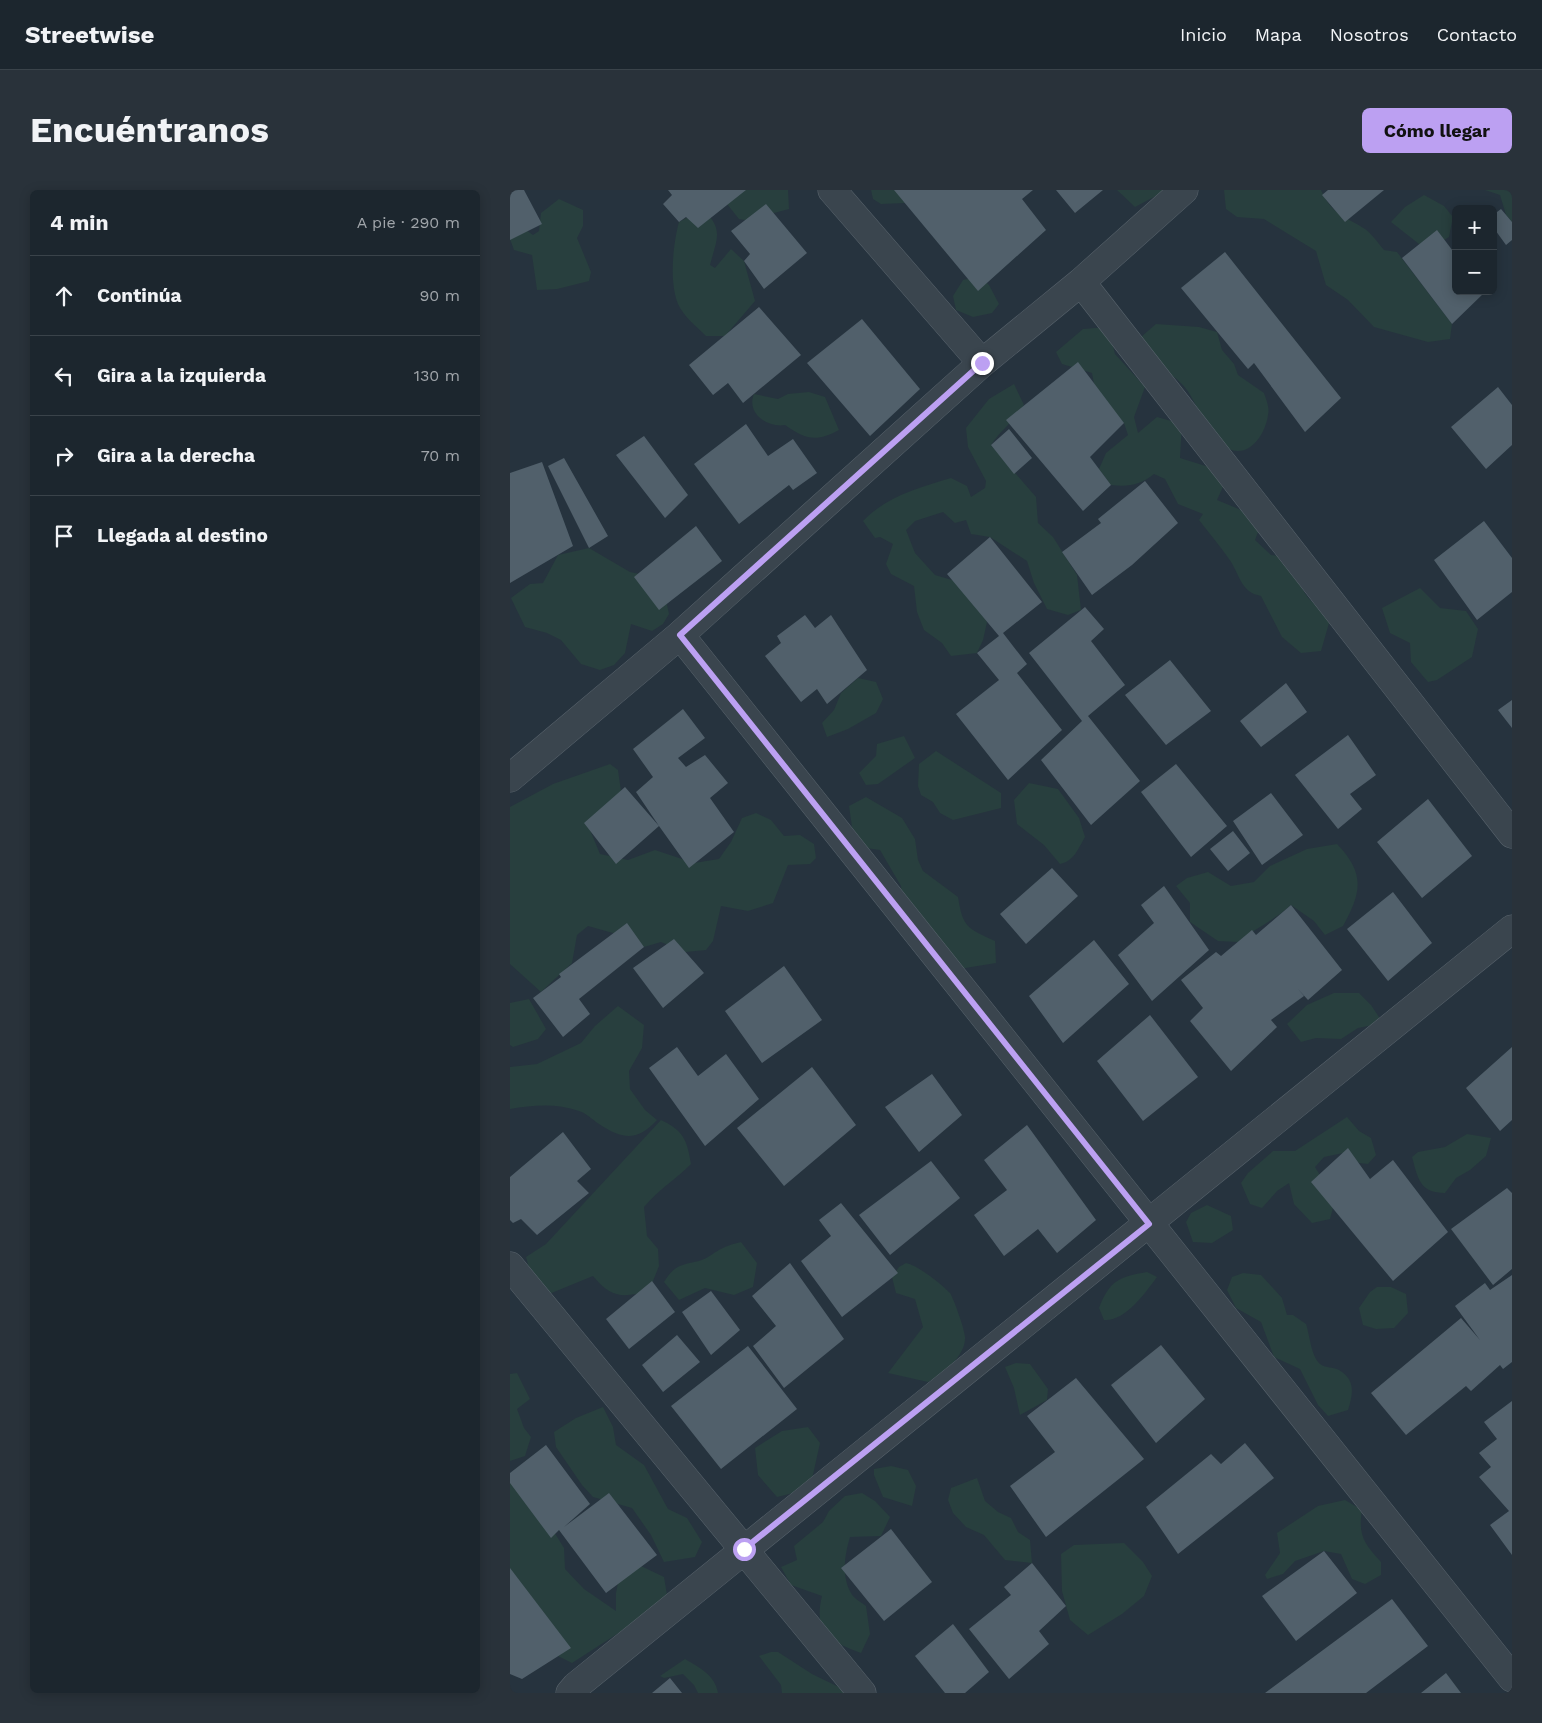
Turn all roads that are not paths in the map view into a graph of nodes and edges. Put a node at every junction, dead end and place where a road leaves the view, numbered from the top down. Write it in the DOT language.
graph roads {
  1 [pos="832,190"];
  2 [pos="1184,190"];
  3 [pos="1081,282"];
  4 [pos="982,363"];
  5 [pos="680,635"];
  6 [pos="510,778"];
  7 [pos="1512,834"];
  8 [pos="1512,930"];
  9 [pos="1149,1224"];
  10 [pos="510,1266"];
  11 [pos="744,1549"];
  12 [pos="1512,1678"];
  13 [pos="570,1693"];
  14 [pos="862,1693"];
  1 -- 4 [label="street"];
  2 -- 3 [label="street"];
  3 -- 4 [label="street"];
  3 -- 7 [label="street"];
  4 -- 5 [label="street"];
  5 -- 6 [label="street"];
  5 -- 9 [label="street"];
  8 -- 9 [label="street"];
  9 -- 11 [label="street"];
  9 -- 12 [label="street"];
  10 -- 11 [label="street"];
  11 -- 13 [label="street"];
  11 -- 14 [label="street"];
}
